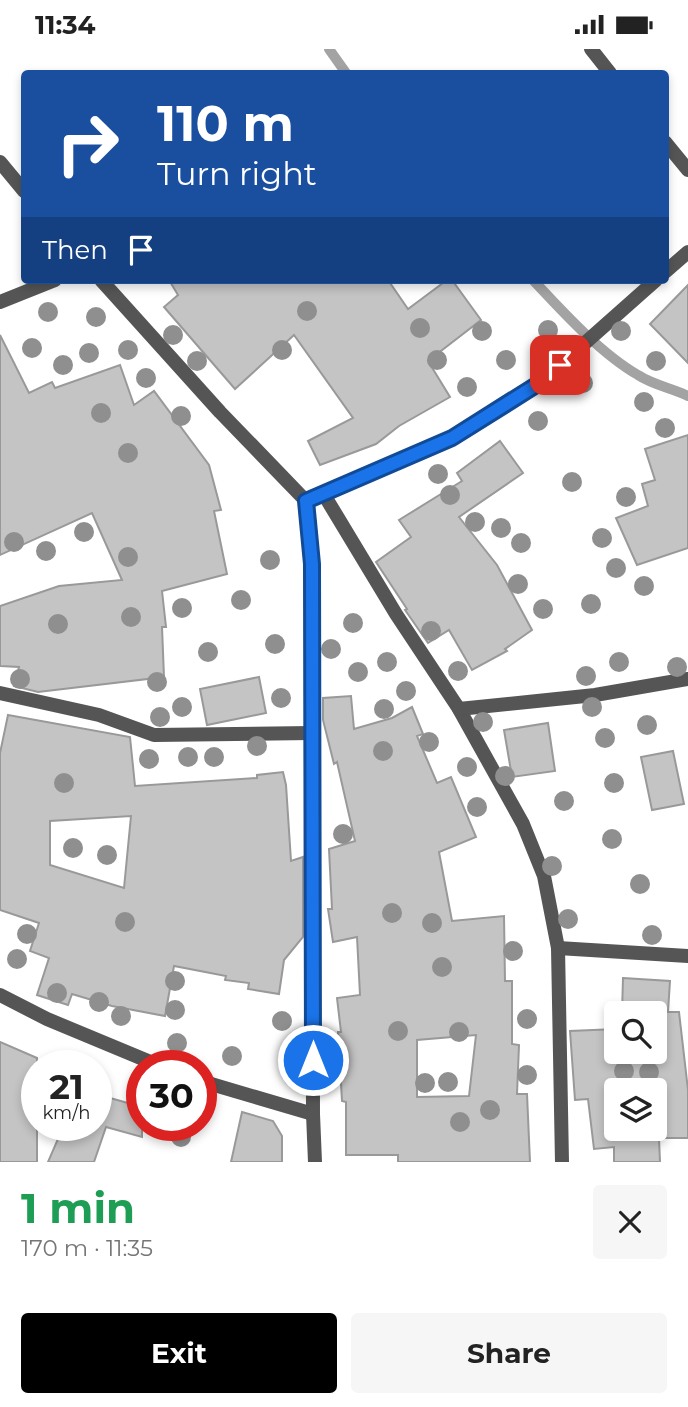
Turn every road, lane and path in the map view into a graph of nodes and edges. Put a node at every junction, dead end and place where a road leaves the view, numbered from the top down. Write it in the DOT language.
graph roads {
  1 [pos="591,49"];
  2 [pos="608,70"];
  3 [pos="669,147"];
  4 [pos="0,162"];
  5 [pos="688,170"];
  6 [pos="21,187"];
  7 [pos="688,252"];
  8 [pos="669,269"];
  9 [pos="45,284"];
  10 [pos="105,284"];
  11 [pos="651,284"];
  12 [pos="0,302"];
  13 [pos="324,493"];
  14 [pos="306,501"];
  15 [pos="688,679"];
  16 [pos="0,693"];
  17 [pos="459,709"];
  18 [pos="312,733"];
  19 [pos="558,948"];
  20 [pos="688,956"];
  21 [pos="0,995"];
  22 [pos="126,1052"];
  23 [pos="217,1086"];
  24 [pos="313,1114"];
  25 [pos="315,1162"];
  26 [pos="562,1162"];
  1 -- 2 [label="street"];
  3 -- 5 [label="street"];
  4 -- 6 [label="street"];
  7 -- 8 [label="street"];
  9 -- 12 [label="street"];
  10 -- 14 [label="street"];
  11 -- 13 [label="street"];
  13 -- 14 [label="street"];
  13 -- 17 [label="street"];
  14 -- 18 [label="street"];
  15 -- 17 [label="street"];
  16 -- 18 [label="street"];
  17 -- 19 [label="street"];
  18 -- 24 [label="street"];
  19 -- 20 [label="street"];
  19 -- 26 [label="street"];
  21 -- 22 [label="street"];
  23 -- 24 [label="street"];
  24 -- 25 [label="street"];
}
